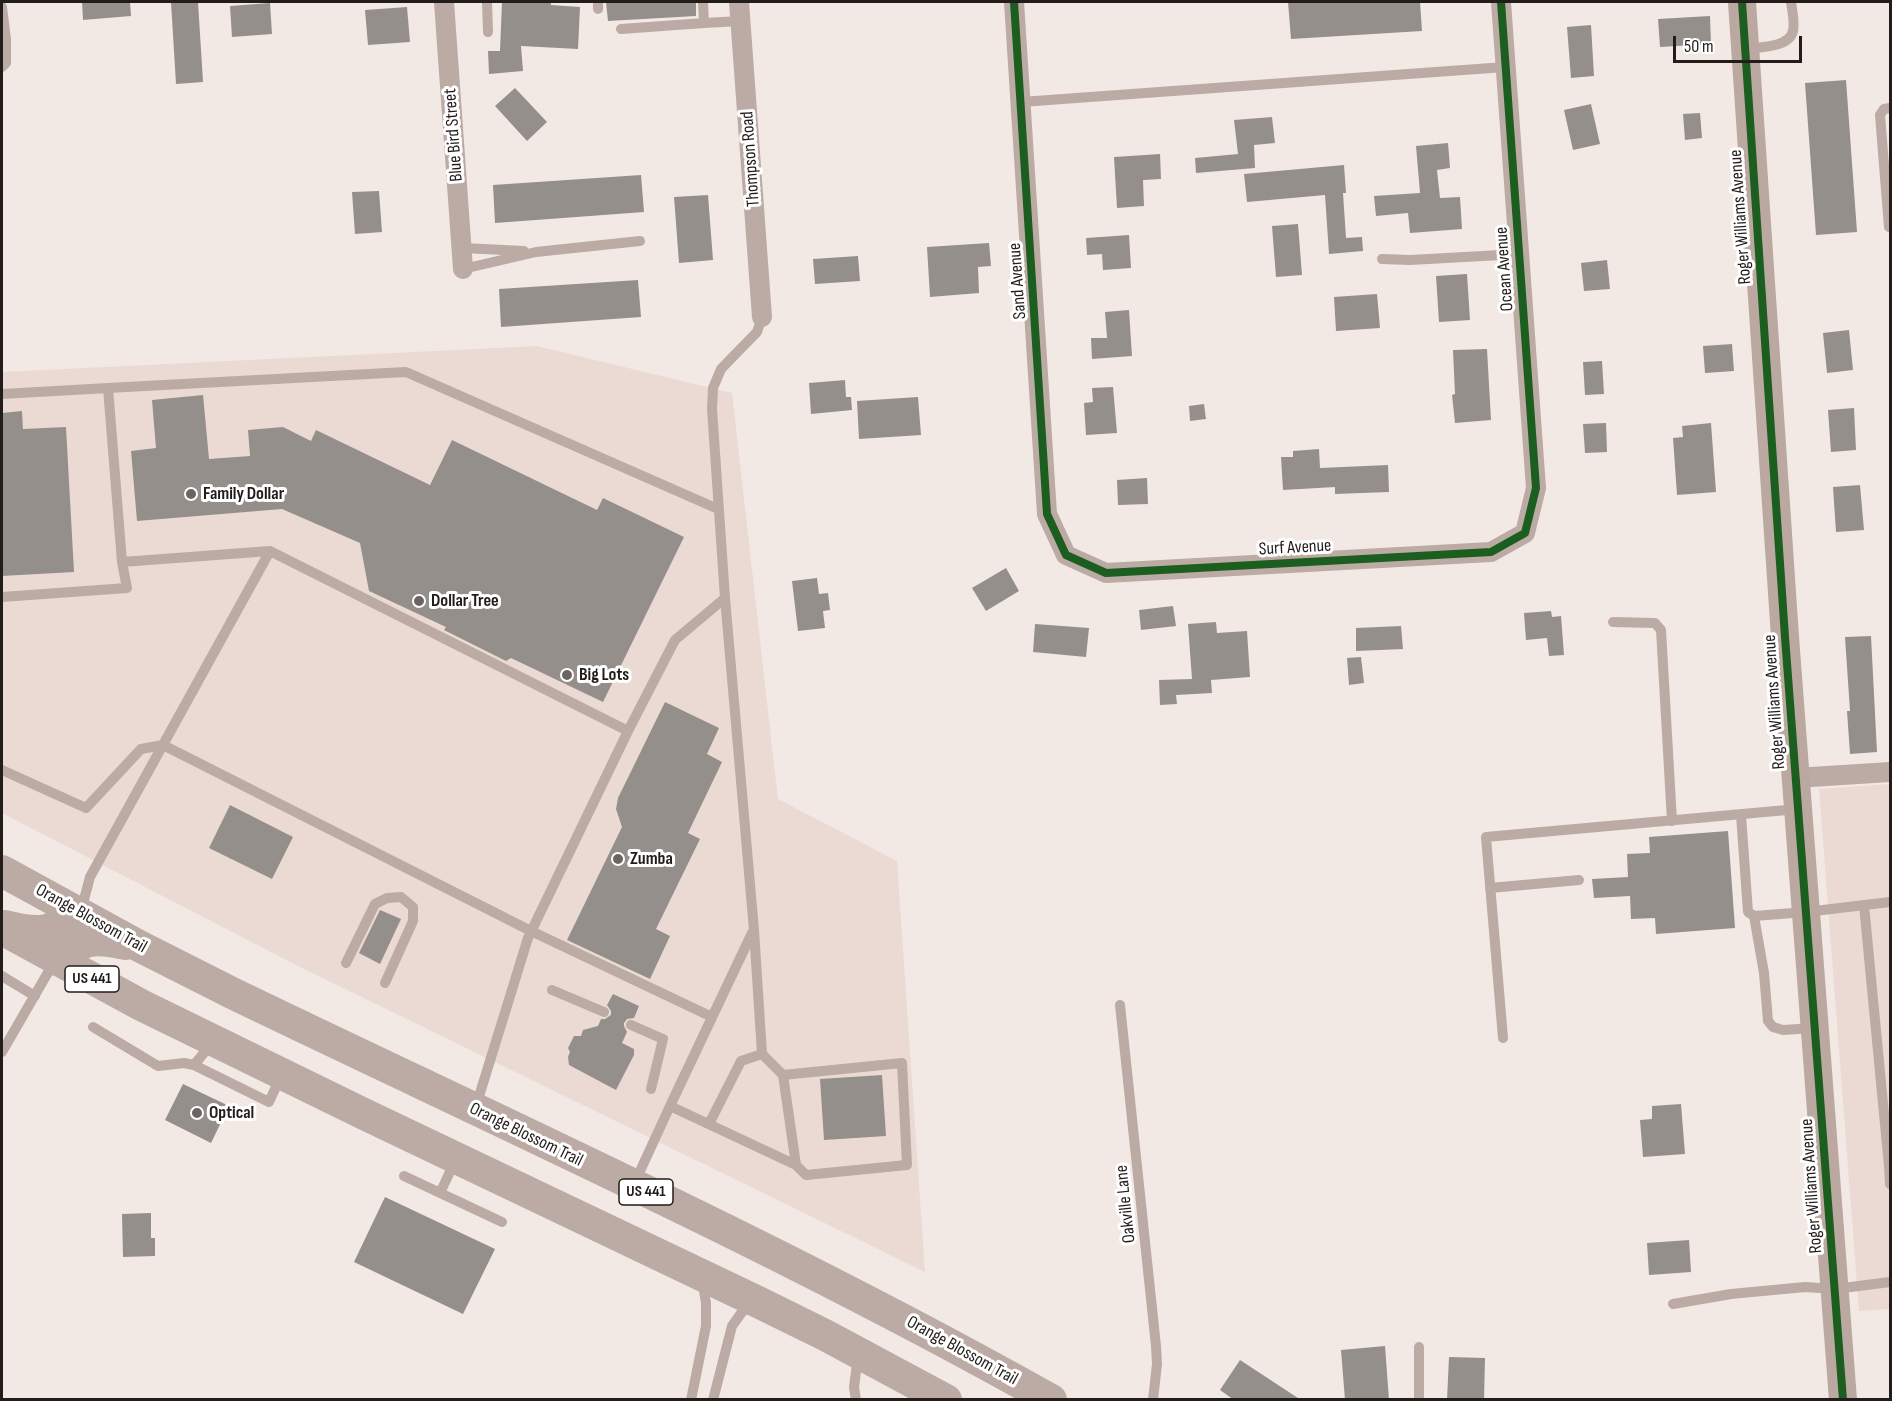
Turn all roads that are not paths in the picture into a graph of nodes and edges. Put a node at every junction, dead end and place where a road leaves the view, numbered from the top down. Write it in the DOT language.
graph roads {
  1 [pos="444,2"];
  2 [pos="487,2"];
  3 [pos="703,2"];
  4 [pos="1014,2"];
  5 [pos="1501,2"];
  6 [pos="1742,2"];
  7 [pos="1791,2"];
  8 [pos="2,6"];
  9 [pos="740,11"];
  10 [pos="704,23"];
  11 [pos="621,29"];
  12 [pos="488,32"];
  13 [pos="1745,49"];
  14 [pos="2,67"];
  15 [pos="1506,67"];
  16 [pos="1021,102"];
  17 [pos="1890,108"];
  18 [pos="1889,227"];
  19 [pos="640,242"];
  20 [pos="462,248"];
  21 [pos="536,252"];
  22 [pos="1519,254"];
  23 [pos="1382,259"];
  24 [pos="463,269"];
  25 [pos="762,317"];
  26 [pos="108,388"];
  27 [pos="2,394"];
  28 [pos="718,509"];
  29 [pos="1525,533"];
  30 [pos="270,551"];
  31 [pos="1066,555"];
  32 [pos="122,561"];
  33 [pos="2,597"];
  34 [pos="724,598"];
  35 [pos="1613,622"];
  36 [pos="628,731"];
  37 [pos="163,745"];
  38 [pos="2,770"];
  39 [pos="1890,772"];
  40 [pos="1795,778"];
  41 [pos="1798,809"];
  42 [pos="1741,815"];
  43 [pos="1671,821"];
  44 [pos="2,871"];
  45 [pos="1579,880"];
  46 [pos="1490,888"];
  47 [pos="1890,902"];
  48 [pos="1864,905"];
  49 [pos="1806,912"];
  50 [pos="80,914"];
  51 [pos="1754,916"];
  52 [pos="2,927"];
  53 [pos="754,930"];
  54 [pos="531,931"];
  55 [pos="139,946"];
  56 [pos="56,960"];
  57 [pos="346,963"];
  58 [pos="2,976"];
  59 [pos="385,983"];
  60 [pos="552,990"];
  61 [pos="35,996"];
  62 [pos="1120,1005"];
  63 [pos="604,1012"];
  64 [pos="712,1017"];
  65 [pos="631,1025"];
  66 [pos="93,1027"];
  67 [pos="1815,1028"];
  68 [pos="1503,1038"];
  69 [pos="214,1041"];
  70 [pos="2,1052"];
  71 [pos="762,1054"];
  72 [pos="194,1065"];
  73 [pos="282,1073"];
  74 [pos="783,1075"];
  75 [pos="651,1089"];
  76 [pos="670,1106"];
  77 [pos="475,1110"];
  78 [pos="709,1124"];
  79 [pos="456,1158"];
  80 [pos="796,1165"];
  81 [pos="1890,1166"];
  82 [pos="404,1176"];
  83 [pos="1890,1184"];
  84 [pos="633,1186"];
  85 [pos="440,1193"];
  86 [pos="502,1222"];
  87 [pos="752,1243"];
  88 [pos="700,1274"];
  89 [pos="1890,1282"];
  90 [pos="1835,1289"];
  91 [pos="745,1295"];
  92 [pos="1673,1304"];
  93 [pos="1419,1347"];
  94 [pos="859,1353"];
  95 [pos="691,1400"];
  96 [pos="714,1400"];
  97 [pos="856,1400"];
  98 [pos="946,1400"];
  99 [pos="1051,1400"];
  100 [pos="1154,1400"];
  101 [pos="1419,1400"];
  102 [pos="1843,1400"];
  1 -- 20 [label="street, Blue Bird Street"];
  2 -- 12 [label="lane"];
  3 -- 10 [label="lane"];
  4 -- 16 [label="street, Sand Avenue"];
  5 -- 15 [label="street, Ocean Avenue"];
  6 -- 13 [label="street, Roger Williams Avenue"];
  7 -- 13 [label="lane"];
  8 -- 14 [label="lane"];
  9 -- 10 [label="lane"];
  9 -- 25 [label="street, Thompson Road"];
  10 -- 11 [label="lane"];
  13 -- 40 [label="street, Roger Williams Avenue"];
  15 -- 16 [label="lane"];
  15 -- 22 [label="street, Ocean Avenue"];
  16 -- 31 [label="street, Sand Avenue"];
  17 -- 18 [label="lane"];
  19 -- 21 [label="lane"];
  20 -- 21 [label="lane"];
  20 -- 24 [label="street, Blue Bird Street"];
  21 -- 24 [label="lane"];
  22 -- 23 [label="lane"];
  22 -- 29 [label="street, Ocean Avenue"];
  25 -- 28 [label="lane"];
  26 -- 27 [label="lane"];
  26 -- 28 [label="lane"];
  26 -- 32 [label="lane"];
  28 -- 34 [label="lane"];
  29 -- 31 [label="street, Surf Avenue"];
  30 -- 32 [label="lane"];
  30 -- 36 [label="lane"];
  30 -- 37 [label="lane"];
  32 -- 33 [label="lane"];
  34 -- 36 [label="lane"];
  34 -- 53 [label="lane"];
  35 -- 43 [label="lane"];
  36 -- 54 [label="lane"];
  37 -- 38 [label="lane"];
  37 -- 50 [label="lane"];
  37 -- 54 [label="lane"];
  39 -- 40 [label="street"];
  40 -- 41 [label="street, Roger Williams Avenue"];
  41 -- 42 [label="lane"];
  41 -- 49 [label="street, Roger Williams Avenue"];
  42 -- 43 [label="lane"];
  42 -- 51 [label="lane"];
  43 -- 46 [label="lane"];
  44 -- 50 [label="main road, Orange Blossom Trail / US 441"];
  45 -- 46 [label="lane"];
  46 -- 68 [label="lane"];
  47 -- 48 [label="lane"];
  48 -- 49 [label="lane"];
  48 -- 81 [label="lane"];
  49 -- 51 [label="lane"];
  49 -- 67 [label="street, Roger Williams Avenue"];
  50 -- 52 [label="main road"];
  50 -- 55 [label="main road, Orange Blossom Trail / US 441"];
  51 -- 67 [label="lane"];
  52 -- 56 [label="main road, US 441"];
  53 -- 64 [label="lane"];
  53 -- 71 [label="lane"];
  54 -- 64 [label="lane"];
  54 -- 77 [label="lane"];
  55 -- 56 [label="main road"];
  55 -- 77 [label="main road, Orange Blossom Trail / US 441"];
  56 -- 61 [label="lane"];
  56 -- 69 [label="main road, US 441"];
  57 -- 59 [label="lane"];
  58 -- 61 [label="lane"];
  60 -- 63 [label="lane"];
  61 -- 70 [label="lane"];
  62 -- 100 [label="lane, Oakville Lane"];
  64 -- 76 [label="lane"];
  65 -- 75 [label="lane"];
  66 -- 72 [label="lane"];
  67 -- 90 [label="street, Roger Williams Avenue"];
  69 -- 72 [label="lane"];
  69 -- 73 [label="main road, US 441"];
  71 -- 74 [label="lane"];
  71 -- 78 [label="lane"];
  72 -- 73 [label="lane"];
  73 -- 79 [label="main road, US 441"];
  74 -- 80 [label="lane"];
  74 -- 80 [label="lane"];
  76 -- 78 [label="lane"];
  76 -- 84 [label="lane"];
  77 -- 79 [label="main road"];
  77 -- 84 [label="main road, Orange Blossom Trail / US 441"];
  78 -- 80 [label="lane"];
  79 -- 85 [label="lane"];
  79 -- 88 [label="main road, US 441"];
  81 -- 83 [label="lane"];
  82 -- 85 [label="lane"];
  84 -- 87 [label="main road, Orange Blossom Trail / US 441"];
  85 -- 86 [label="lane"];
  87 -- 91 [label="main road"];
  87 -- 99 [label="main road, Orange Blossom Trail / US 441"];
  88 -- 91 [label="main road, US 441"];
  88 -- 95 [label="lane"];
  89 -- 90 [label="lane"];
  90 -- 92 [label="lane"];
  90 -- 102 [label="street, Roger Williams Avenue"];
  91 -- 94 [label="main road, US 441"];
  91 -- 96 [label="lane"];
  93 -- 101 [label="lane"];
  94 -- 97 [label="lane"];
  94 -- 98 [label="main road, US 441"];
}
